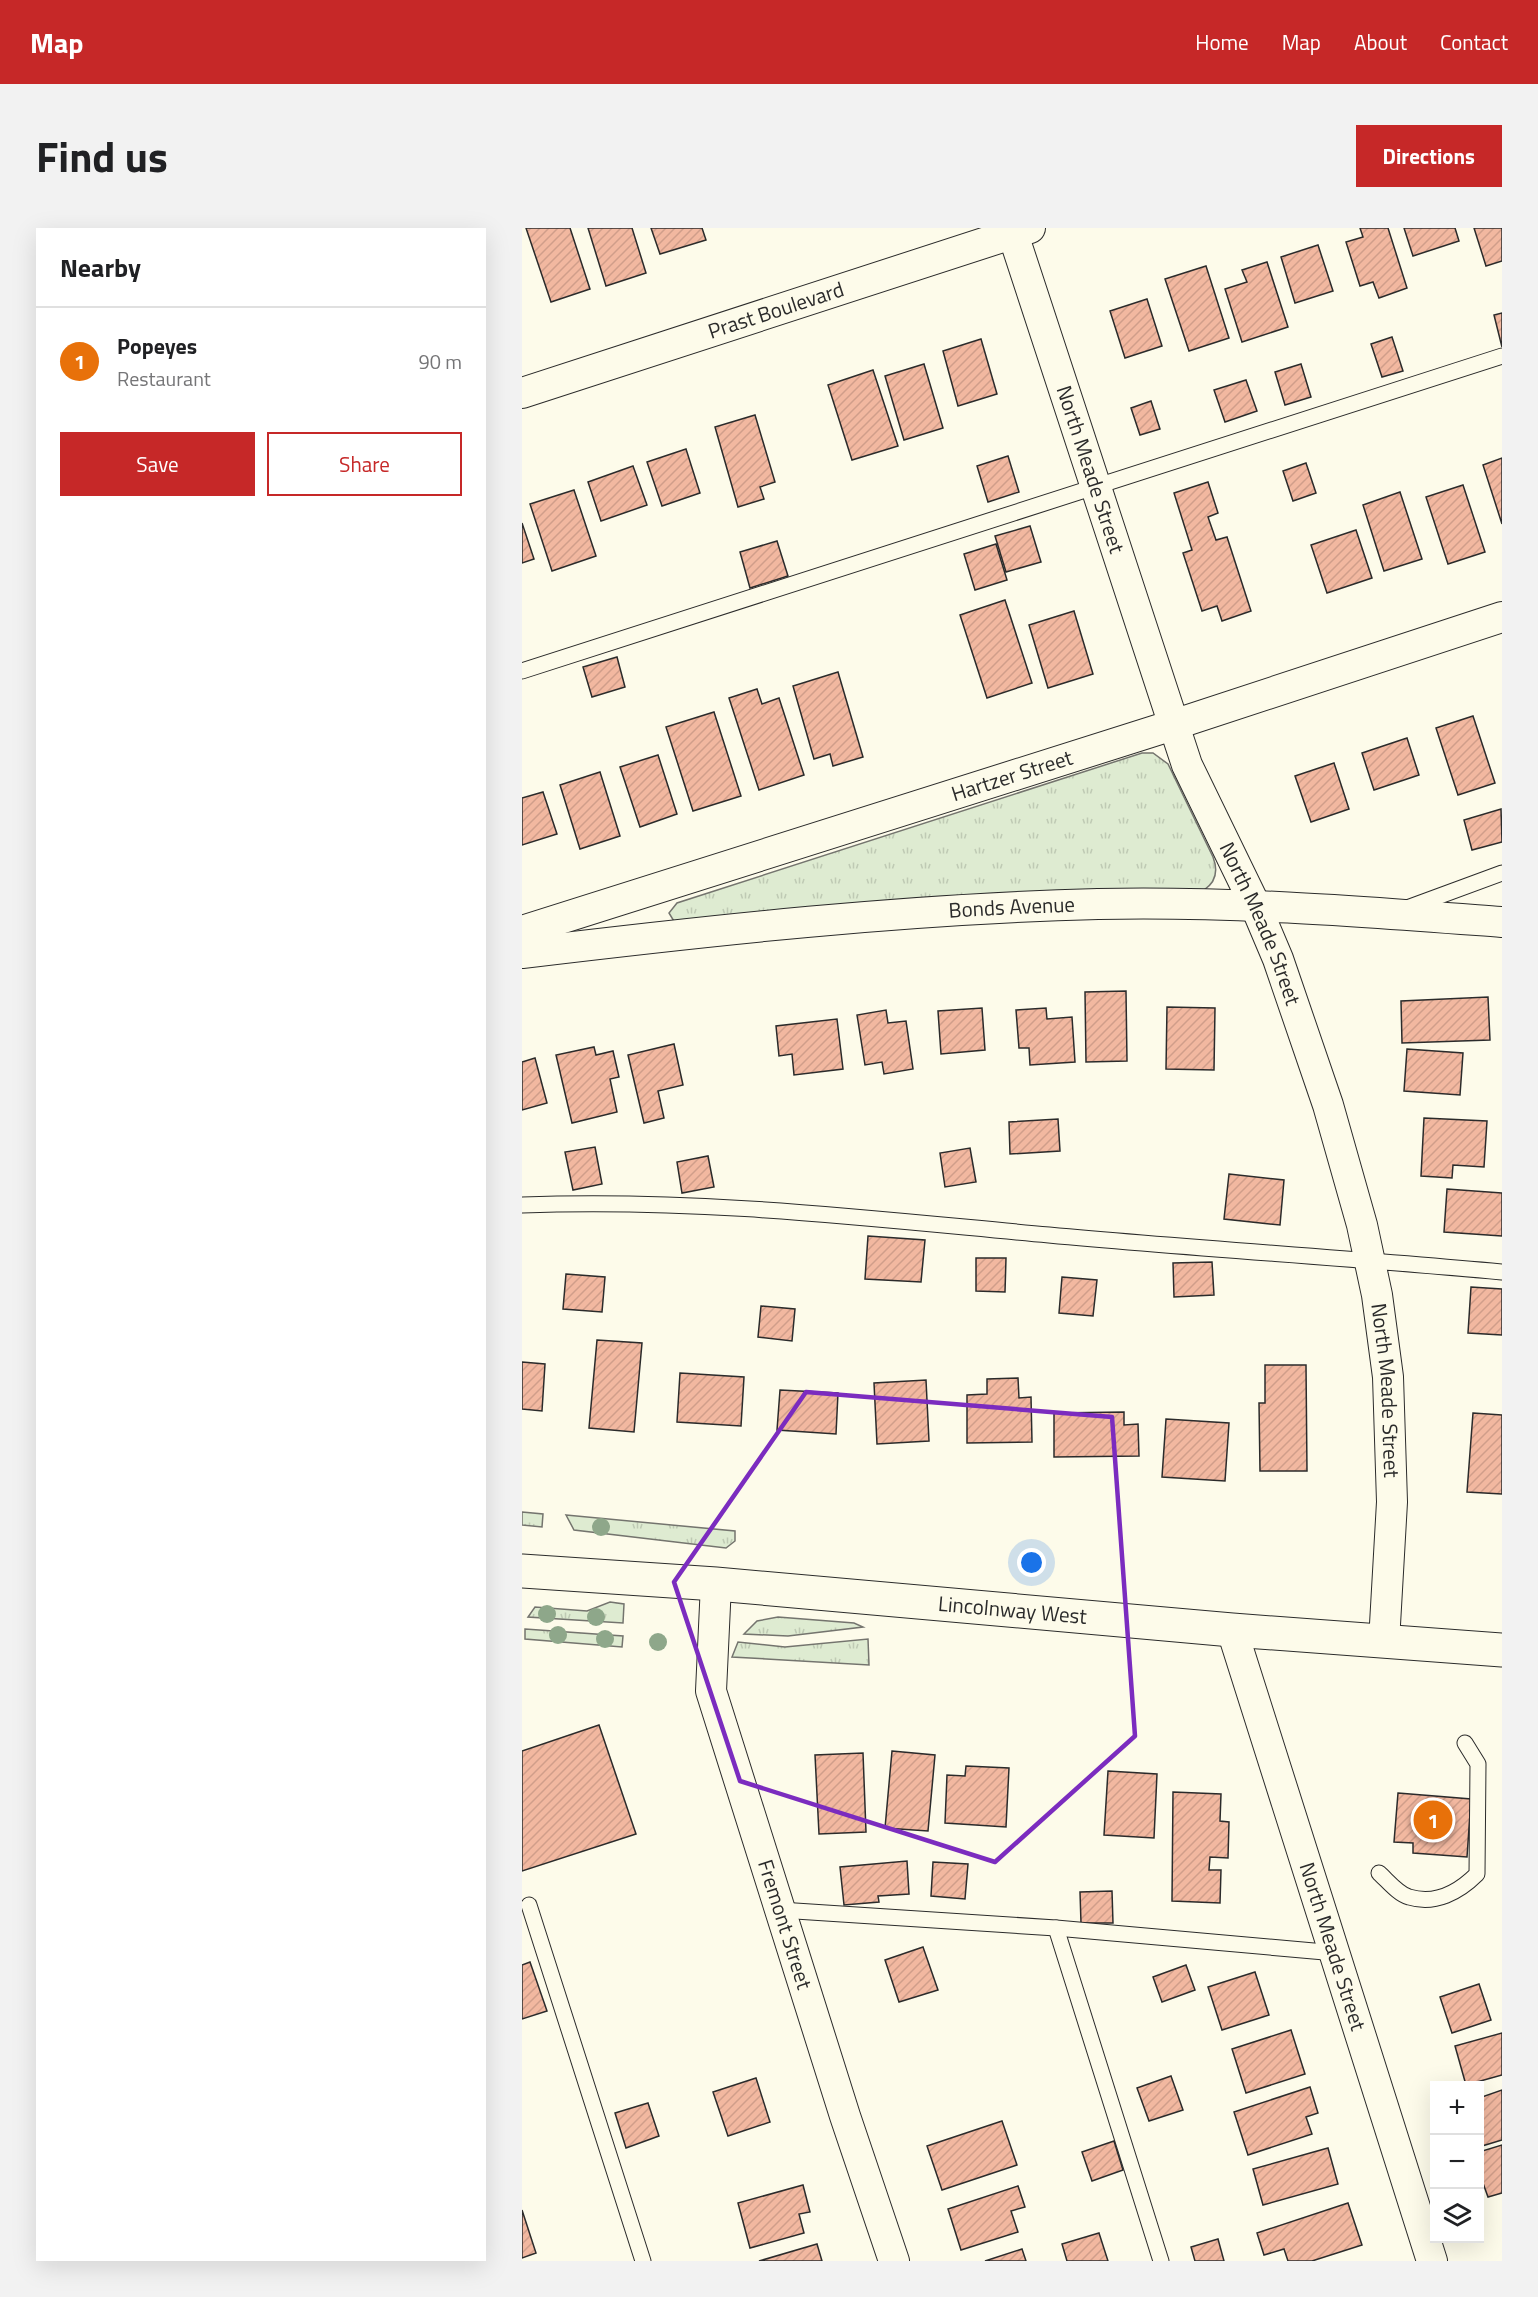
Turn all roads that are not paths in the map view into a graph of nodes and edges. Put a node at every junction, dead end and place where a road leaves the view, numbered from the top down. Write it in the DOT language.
graph roads {
  1 [pos="1018,230"];
  2 [pos="1502,356"];
  3 [pos="522,393"];
  4 [pos="1096,488"];
  5 [pos="1502,617"];
  6 [pos="522,671"];
  7 [pos="1173,725"];
  8 [pos="1502,873"];
  9 [pos="1256,907"];
  10 [pos="1393,914"];
  11 [pos="1502,922"];
  12 [pos="522,932"];
  13 [pos="522,953"];
  14 [pos="522,1205"];
  15 [pos="1370,1260"];
  16 [pos="1502,1272"];
  17 [pos="522,1571"];
  18 [pos="716,1584"];
  19 [pos="1232,1630"];
  20 [pos="1384,1642"];
  21 [pos="1502,1650"];
  22 [pos="1465,1743"];
  23 [pos="1379,1873"];
  24 [pos="529,1905"];
  25 [pos="780,1910"];
  26 [pos="1056,1928"];
  27 [pos="1336,1953"];
  28 [pos="643,2261"];
  29 [pos="894,2261"];
  30 [pos="1161,2261"];
  31 [pos="1432,2261"];
  1 -- 3 [label="street, Prast Boulevard"];
  1 -- 4 [label="street, North Meade Street"];
  2 -- 4 [label="lane"];
  4 -- 6 [label="lane"];
  4 -- 7 [label="street, North Meade Street"];
  5 -- 7 [label="street, Hartzer Street"];
  7 -- 9 [label="street, North Meade Street"];
  7 -- 12 [label="street, Hartzer Street"];
  8 -- 10 [label="lane"];
  9 -- 10 [label="street, Bonds Avenue"];
  9 -- 13 [label="street, Bonds Avenue"];
  9 -- 15 [label="street, North Meade Street"];
  10 -- 11 [label="street, Bonds Avenue"];
  14 -- 15 [label="lane"];
  15 -- 16 [label="lane"];
  15 -- 20 [label="street, North Meade Street"];
  17 -- 18 [label="main road, Lincolnway West"];
  18 -- 19 [label="main road, Lincolnway West"];
  18 -- 25 [label="street, Fremont Street"];
  19 -- 20 [label="main road, Lincolnway West"];
  19 -- 27 [label="street, North Meade Street"];
  20 -- 21 [label="main road, Lincolnway West"];
  22 -- 23 [label="lane"];
  24 -- 28 [label="lane"];
  25 -- 26 [label="lane"];
  25 -- 29 [label="street, Fremont Street"];
  26 -- 27 [label="lane"];
  26 -- 30 [label="lane"];
  27 -- 31 [label="street, North Meade Street"];
}
